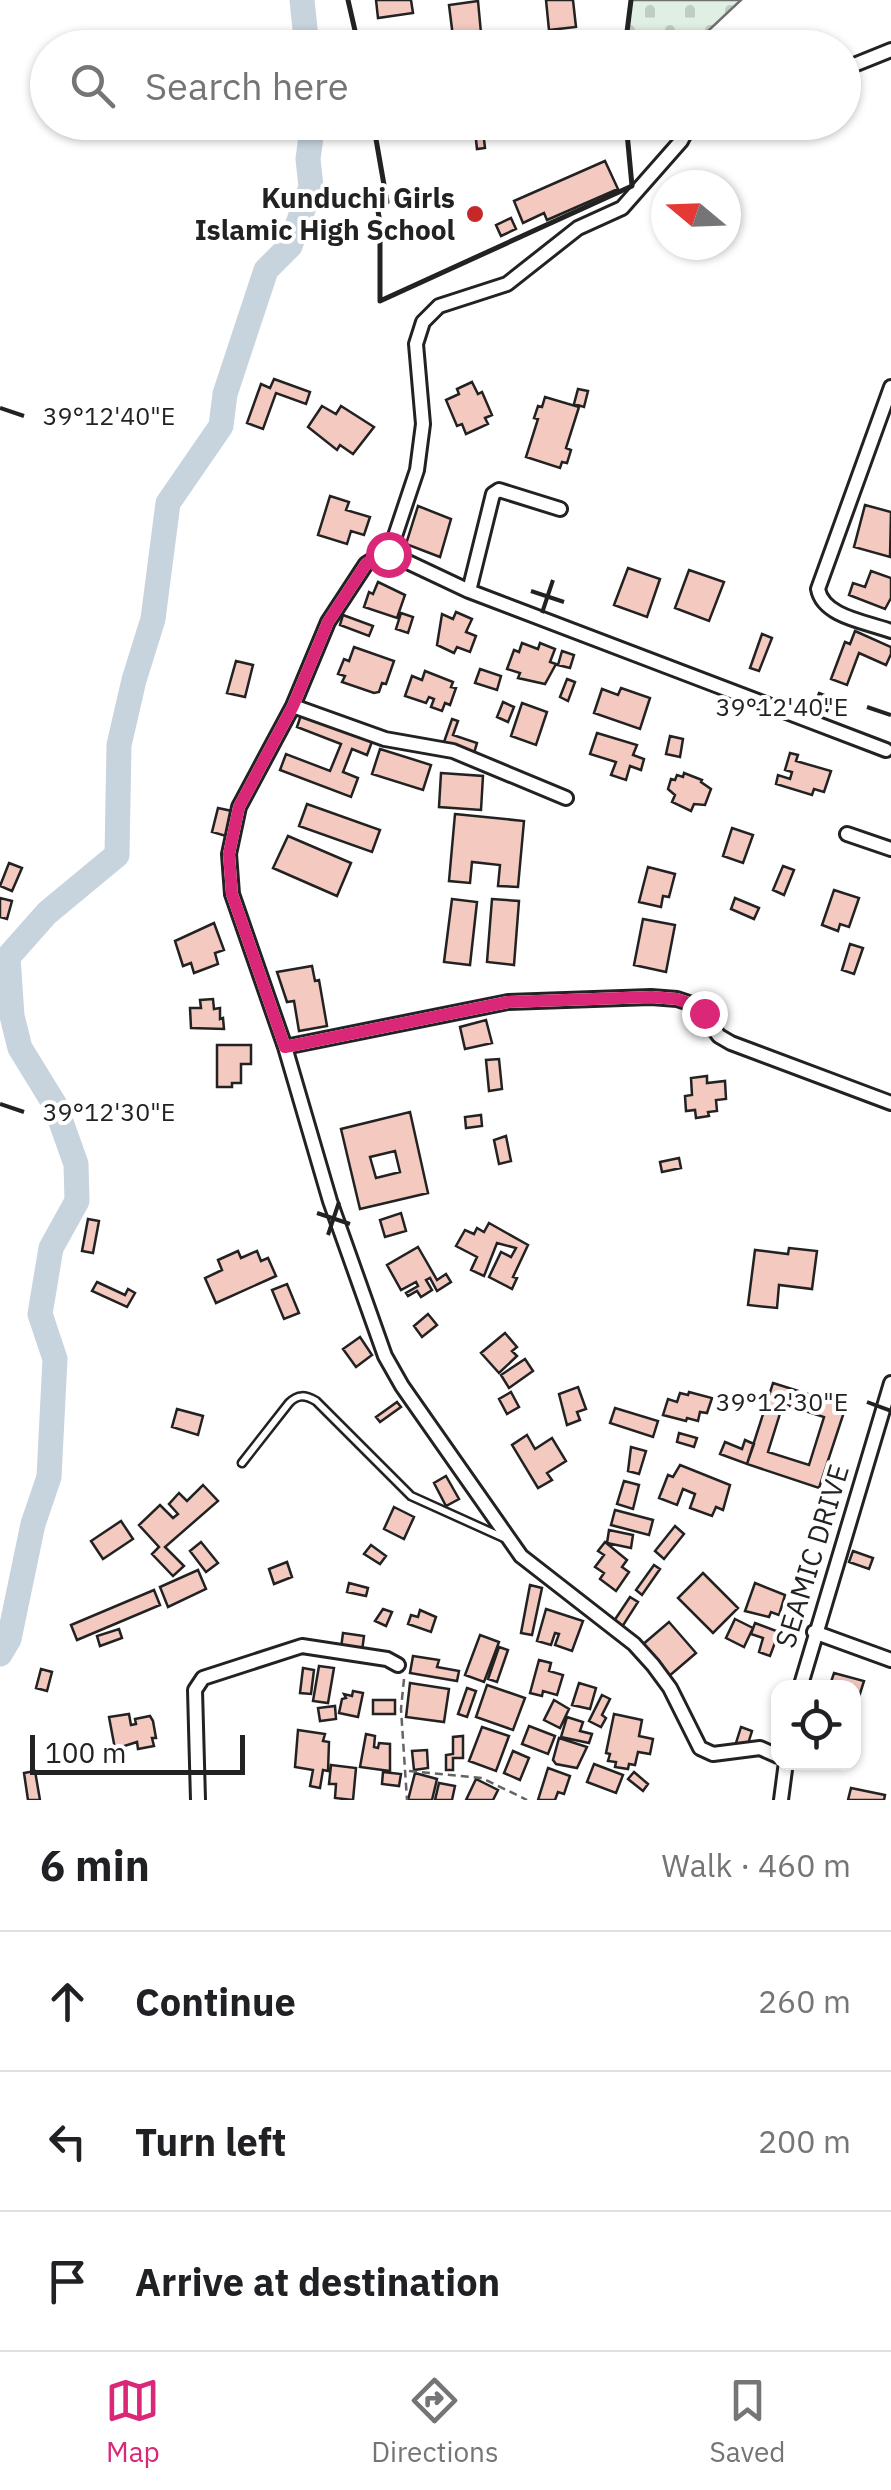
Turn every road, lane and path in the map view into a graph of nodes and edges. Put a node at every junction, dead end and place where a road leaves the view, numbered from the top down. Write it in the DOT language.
graph roads {
  1 [pos="891,50"];
  2 [pos="861,62"];
  3 [pos="682,140"];
  4 [pos="891,387"];
  5 [pos="560,509"];
  6 [pos="388,554"];
  7 [pos="469,591"];
  8 [pos="891,630"];
  9 [pos="293,706"];
  10 [pos="889,746"];
  11 [pos="566,798"];
  12 [pos="847,834"];
  13 [pos="891,850"];
  14 [pos="285,1047"];
  15 [pos="891,1103"];
  16 [pos="891,1382"];
  17 [pos="242,1464"];
  18 [pos="510,1540"];
  19 [pos="814,1632"];
  20 [pos="891,1660"];
  21 [pos="398,1665"];
  22 [pos="802,1680"];
  23 [pos="771,1753"];
  24 [pos="785,1770"];
  25 [pos="407,1771"];
  26 [pos="198,1800"];
  27 [pos="407,1800"];
  28 [pos="527,1800"];
  29 [pos="781,1800"];
  1 -- 2 [label="street"];
  3 -- 6 [label="street"];
  4 -- 8 [label="street"];
  5 -- 7 [label="street"];
  6 -- 7 [label="street"];
  6 -- 9 [label="street"];
  7 -- 10 [label="street"];
  9 -- 11 [label="street"];
  9 -- 14 [label="street"];
  12 -- 13 [label="street"];
  14 -- 15 [label="street"];
  14 -- 18 [label="street"];
  16 -- 19 [label="street, SEAMIC DRIVE"];
  17 -- 18 [label="lane"];
  18 -- 23 [label="street"];
  19 -- 20 [label="street"];
  19 -- 22 [label="street, SEAMIC DRIVE"];
  21 -- 25 [label="path"];
  21 -- 26 [label="street"];
  24 -- 29 [label="street"];
  25 -- 27 [label="path"];
  25 -- 28 [label="path"];
}
